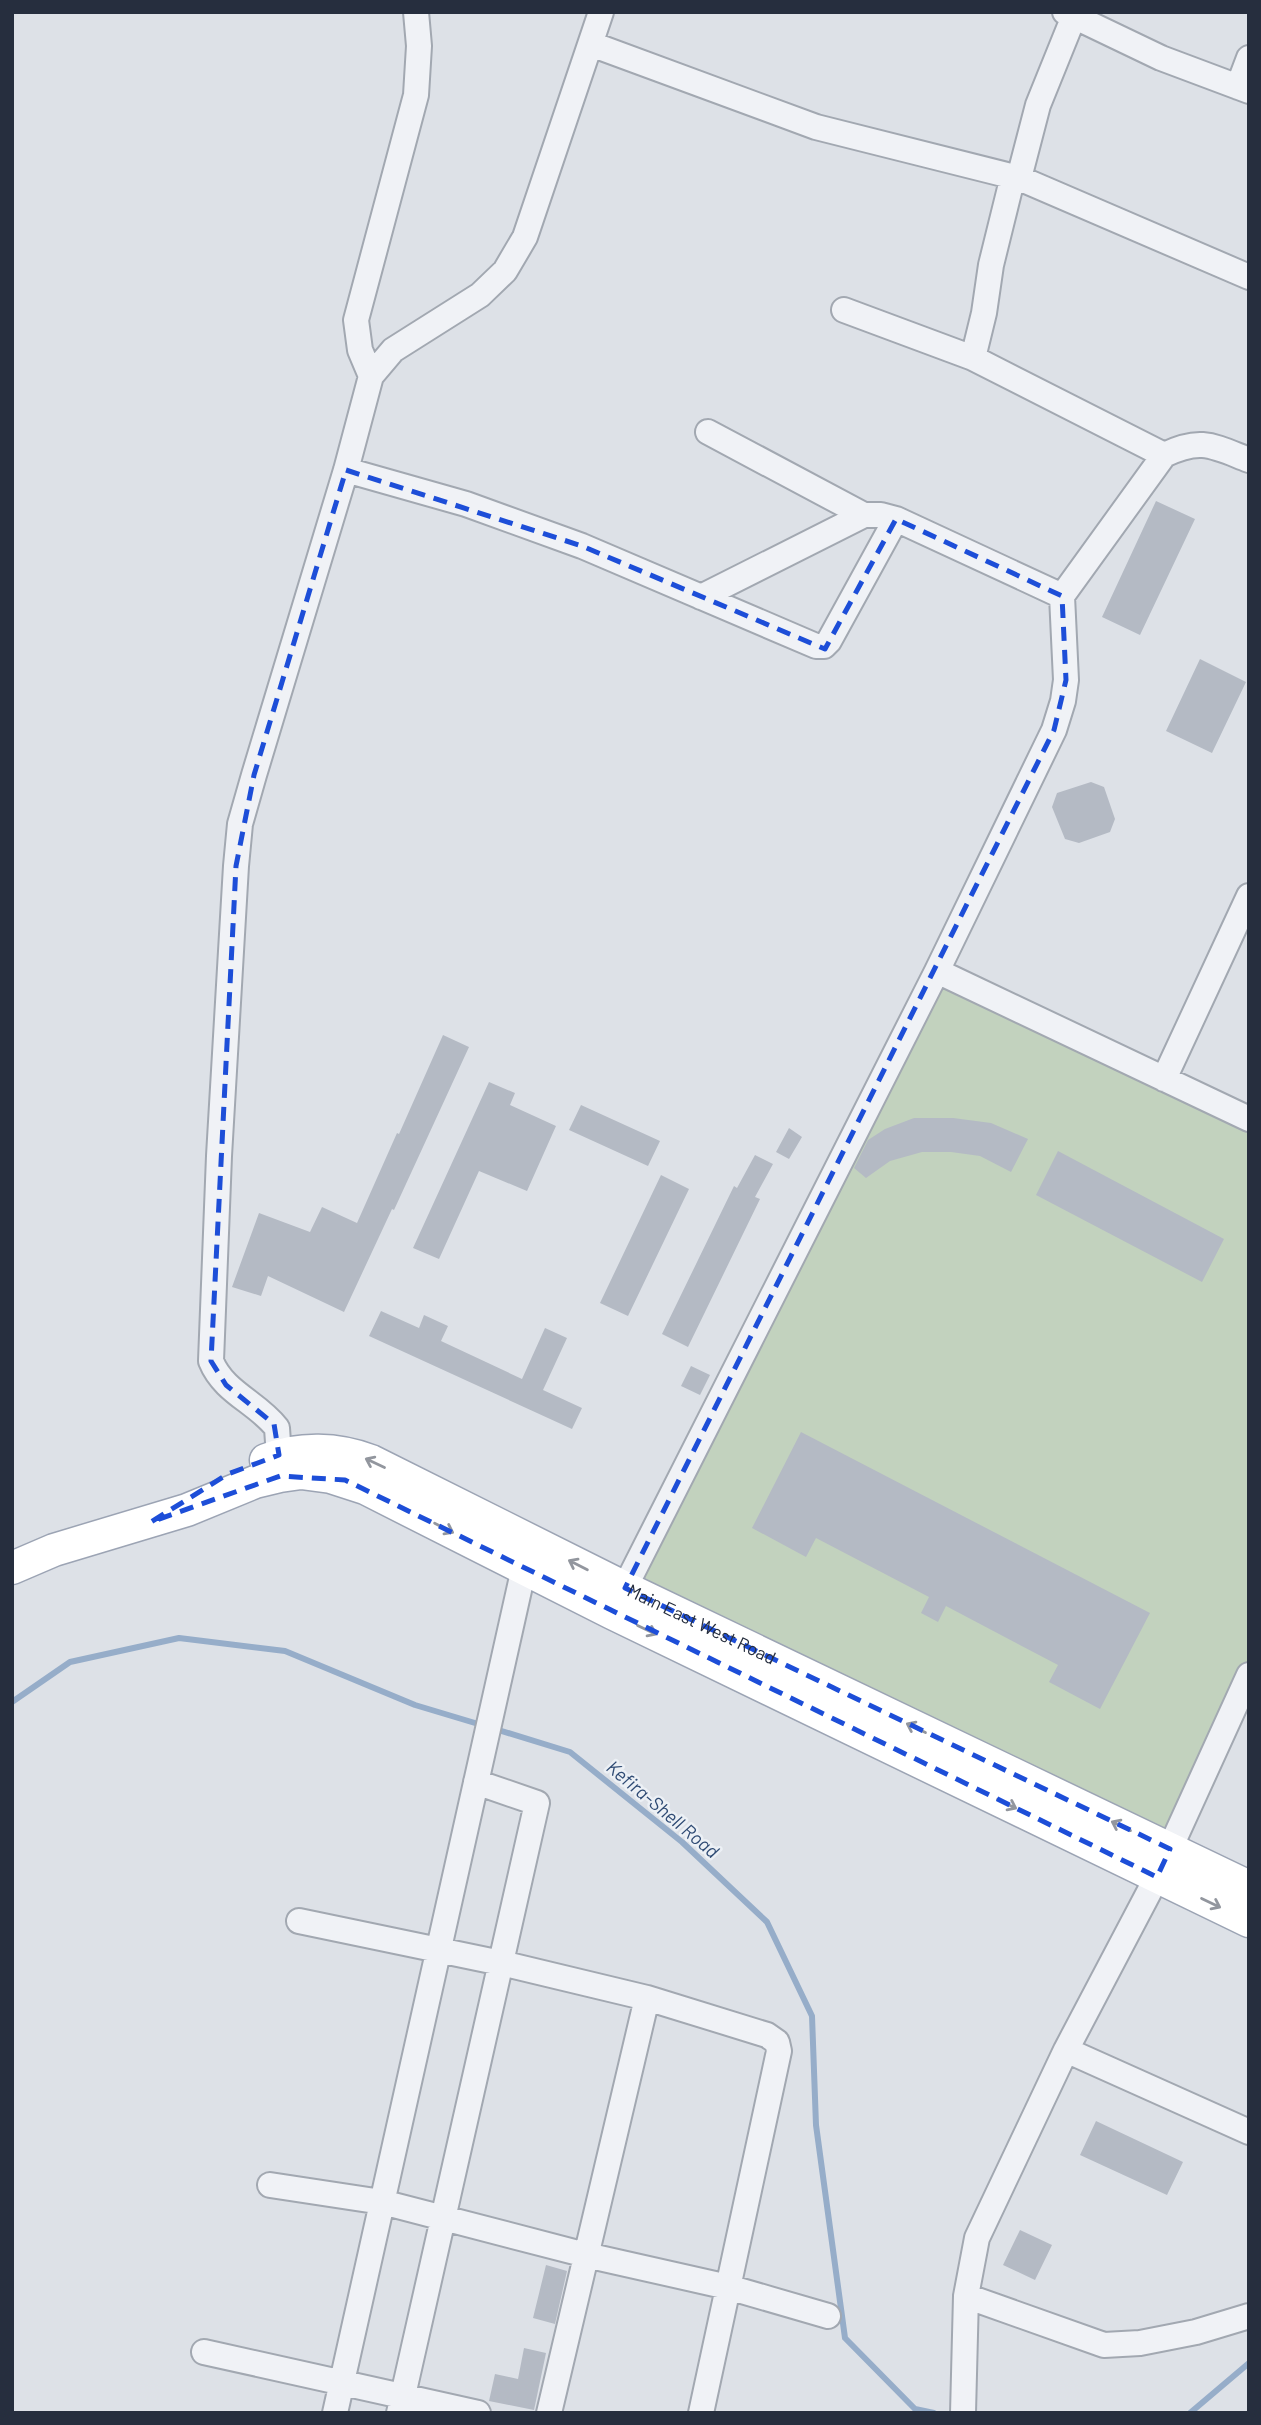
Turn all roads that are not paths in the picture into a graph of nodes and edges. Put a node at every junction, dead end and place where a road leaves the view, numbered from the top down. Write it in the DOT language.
graph roads {
  1 [pos="416,12"];
  2 [pos="601,12"];
  3 [pos="1070,14"];
  4 [pos="591,44"];
  5 [pos="1249,58"];
  6 [pos="1243,89"];
  7 [pos="1016,177"];
  8 [pos="1249,277"];
  9 [pos="844,310"];
  10 [pos="973,358"];
  11 [pos="371,376"];
  12 [pos="708,432"];
  13 [pos="1164,456"];
  14 [pos="1249,460"];
  15 [pos="346,470"];
  16 [pos="864,515"];
  17 [pos="897,519"];
  18 [pos="1062,596"];
  19 [pos="701,597"];
  20 [pos="1249,896"];
  21 [pos="937,971"];
  22 [pos="1164,1079"];
  23 [pos="1249,1119"];
  24 [pos="279,1465"];
  25 [pos="530,1556"];
  26 [pos="12,1569"];
  27 [pos="618,1601"];
  28 [pos="1249,1675"];
  29 [pos="475,1782"];
  30 [pos="1163,1863"];
  31 [pos="1249,1887"];
  32 [pos="299,1921"];
  33 [pos="1249,1921"];
  34 [pos="438,1949"];
  35 [pos="501,1963"];
  36 [pos="647,1998"];
  37 [pos="1066,2050"];
  38 [pos="1249,2132"];
  39 [pos="270,2185"];
  40 [pos="382,2203"];
  41 [pos="443,2219"];
  42 [pos="586,2255"];
  43 [pos="728,2287"];
  44 [pos="965,2296"];
  45 [pos="828,2316"];
  46 [pos="1249,2316"];
  47 [pos="204,2352"];
  48 [pos="342,2382"];
  49 [pos="401,2404"];
  50 [pos="335,2413"];
  51 [pos="478,2413"];
  52 [pos="549,2413"];
  53 [pos="701,2413"];
  54 [pos="963,2413"];
  1 -- 11 [label="street"];
  2 -- 4 [label="street"];
  3 -- 6 [label="street"];
  3 -- 7 [label="street"];
  4 -- 7 [label="street"];
  4 -- 11 [label="street"];
  5 -- 6 [label="street"];
  7 -- 8 [label="street"];
  7 -- 10 [label="street"];
  9 -- 10 [label="street"];
  10 -- 13 [label="street"];
  11 -- 15 [label="street"];
  12 -- 16 [label="street"];
  13 -- 14 [label="street"];
  13 -- 18 [label="street"];
  15 -- 19 [label="street"];
  15 -- 24 [label="street"];
  16 -- 17 [label="street"];
  16 -- 19 [label="street"];
  17 -- 18 [label="street"];
  17 -- 19 [label="street"];
  18 -- 21 [label="street"];
  20 -- 22 [label="street"];
  21 -- 22 [label="street"];
  21 -- 27 [label="street"];
  22 -- 23 [label="street"];
  24 -- 25 [label="main road, Main East West Road"];
  24 -- 26 [label="main road, Main East West Road"];
  25 -- 27 [label="main road, Main East West Road"];
  25 -- 29 [label="street"];
  27 -- 30 [label="main road, Main East West Road"];
  28 -- 30 [label="street"];
  29 -- 34 [label="street"];
  29 -- 35 [label="street"];
  30 -- 31 [label="main road, Main East West Road"];
  30 -- 33 [label="main road, Main East West Road, one-way"];
  30 -- 37 [label="street"];
  32 -- 34 [label="street"];
  34 -- 35 [label="street"];
  34 -- 40 [label="street"];
  35 -- 36 [label="street"];
  35 -- 41 [label="street"];
  36 -- 42 [label="street"];
  36 -- 43 [label="street"];
  37 -- 38 [label="street"];
  37 -- 44 [label="street"];
  39 -- 40 [label="street"];
  40 -- 41 [label="street"];
  40 -- 48 [label="street"];
  41 -- 42 [label="street"];
  41 -- 49 [label="street"];
  42 -- 43 [label="street"];
  42 -- 52 [label="street"];
  43 -- 45 [label="street"];
  43 -- 53 [label="street"];
  44 -- 46 [label="street"];
  44 -- 54 [label="street"];
  47 -- 48 [label="street"];
  48 -- 49 [label="street"];
  48 -- 50 [label="street"];
  49 -- 51 [label="street"];
}
